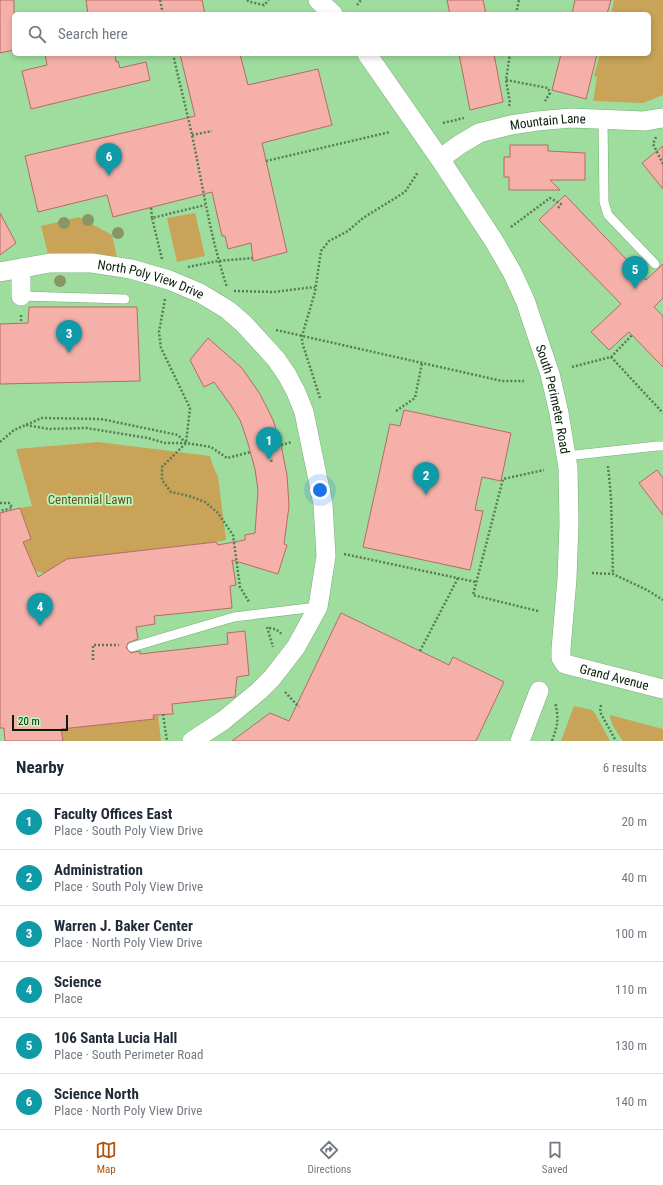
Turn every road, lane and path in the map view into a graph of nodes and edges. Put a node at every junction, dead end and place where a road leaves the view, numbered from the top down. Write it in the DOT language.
graph roads {
  1 [pos="160,0"];
  2 [pos="247,0"];
  3 [pos="269,0"];
  4 [pos="318,0"];
  5 [pos="360,0"];
  6 [pos="519,0"];
  7 [pos="357,5"];
  8 [pos="163,12"];
  9 [pos="331,12"];
  10 [pos="516,12"];
  11 [pos="173,56"];
  12 [pos="368,56"];
  13 [pos="510,56"];
  14 [pos="506,80"];
  15 [pos="548,88"];
  16 [pos="508,108"];
  17 [pos="465,118"];
  18 [pos="603,119"];
  19 [pos="443,124"];
  20 [pos="660,125"];
  21 [pos="212,131"];
  22 [pos="390,132"];
  23 [pos="192,135"];
  24 [pos="440,158"];
  25 [pos="266,161"];
  26 [pos="663,164"];
  27 [pos="418,172"];
  28 [pos="205,205"];
  29 [pos="151,208"];
  30 [pos="558,208"];
  31 [pos="152,218"];
  32 [pos="511,227"];
  33 [pos="253,258"];
  34 [pos="162,259"];
  35 [pos="218,261"];
  36 [pos="655,264"];
  37 [pos="21,268"];
  38 [pos="184,268"];
  39 [pos="0,272"];
  40 [pos="169,280"];
  41 [pos="315,287"];
  42 [pos="21,296"];
  43 [pos="125,298"];
  44 [pos="280,331"];
  45 [pos="632,335"];
  46 [pos="302,336"];
  47 [pos="611,357"];
  48 [pos="422,363"];
  49 [pos="572,368"];
  50 [pos="524,381"];
  51 [pos="321,400"];
  52 [pos="396,411"];
  53 [pos="663,413"];
  54 [pos="26,425"];
  55 [pos="0,442"];
  56 [pos="186,443"];
  57 [pos="663,446"];
  58 [pos="251,452"];
  59 [pos="566,456"];
  60 [pos="608,463"];
  61 [pos="544,470"];
  62 [pos="0,503"];
  63 [pos="0,511"];
  64 [pos="326,550"];
  65 [pos="592,573"];
  66 [pos="613,574"];
  67 [pos="458,578"];
  68 [pos="476,582"];
  69 [pos="663,600"];
  70 [pos="318,607"];
  71 [pos="538,611"];
  72 [pos="259,614"];
  73 [pos="134,647"];
  74 [pos="273,647"];
  75 [pos="420,651"];
  76 [pos="94,660"];
  77 [pos="565,664"];
  78 [pos="663,689"];
  79 [pos="546,693"];
  80 [pos="601,706"];
  81 [pos="164,714"];
  82 [pos="167,741"];
  83 [pos="192,741"];
  84 [pos="520,741"];
  85 [pos="552,741"];
  86 [pos="616,741"];
  1 -- 8 [label="path"];
  2 -- 3 [label="path"];
  4 -- 9 [label="street"];
  5 -- 7 [label="path"];
  6 -- 10 [label="path"];
  11 -- 23 [label="path"];
  12 -- 24 [label="street, South Perimeter Road"];
  13 -- 14 [label="path"];
  14 -- 15 [label="path"];
  14 -- 16 [label="path"];
  17 -- 19 [label="path"];
  18 -- 20 [label="street, Mountain Lane"];
  18 -- 24 [label="street, Mountain Lane"];
  18 -- 36 [label="lane"];
  20 -- 26 [label="path"];
  21 -- 23 [label="path"];
  22 -- 25 [label="path"];
  23 -- 28 [label="path"];
  24 -- 59 [label="street, South Perimeter Road"];
  27 -- 41 [label="path"];
  28 -- 31 [label="path"];
  28 -- 35 [label="path"];
  29 -- 31 [label="path"];
  30 -- 32 [label="path"];
  31 -- 34 [label="path"];
  33 -- 35 [label="path"];
  35 -- 38 [label="path"];
  35 -- 41 [label="path"];
  37 -- 39 [label="street, North Poly View Drive"];
  37 -- 40 [label="street, North Poly View Drive"];
  37 -- 42 [label="street"];
  40 -- 56 [label="path"];
  40 -- 64 [label="street, North Poly View Drive"];
  41 -- 46 [label="path"];
  42 -- 43 [label="lane"];
  44 -- 46 [label="path"];
  45 -- 47 [label="path"];
  46 -- 48 [label="path"];
  46 -- 51 [label="path"];
  47 -- 49 [label="path"];
  47 -- 53 [label="path"];
  48 -- 50 [label="path"];
  48 -- 52 [label="path"];
  54 -- 55 [label="path"];
  54 -- 56 [label="path"];
  54 -- 56 [label="path"];
  56 -- 58 [label="path"];
  56 -- 72 [label="path"];
  57 -- 59 [label="lane"];
  59 -- 77 [label="street, South Perimeter Road"];
  60 -- 66 [label="path"];
  61 -- 68 [label="path"];
  62 -- 63 [label="path"];
  64 -- 67 [label="path"];
  64 -- 70 [label="street, North Poly View Drive"];
  65 -- 66 [label="path"];
  66 -- 69 [label="path"];
  67 -- 68 [label="path"];
  67 -- 75 [label="path"];
  68 -- 71 [label="path"];
  70 -- 72 [label="lane"];
  70 -- 83 [label="street, North Poly View Drive"];
  72 -- 73 [label="lane"];
  72 -- 74 [label="path"];
  73 -- 76 [label="path"];
  77 -- 78 [label="street, Grand Avenue"];
  79 -- 84 [label="street"];
  79 -- 85 [label="path"];
  80 -- 86 [label="path"];
  81 -- 82 [label="path"];
}
